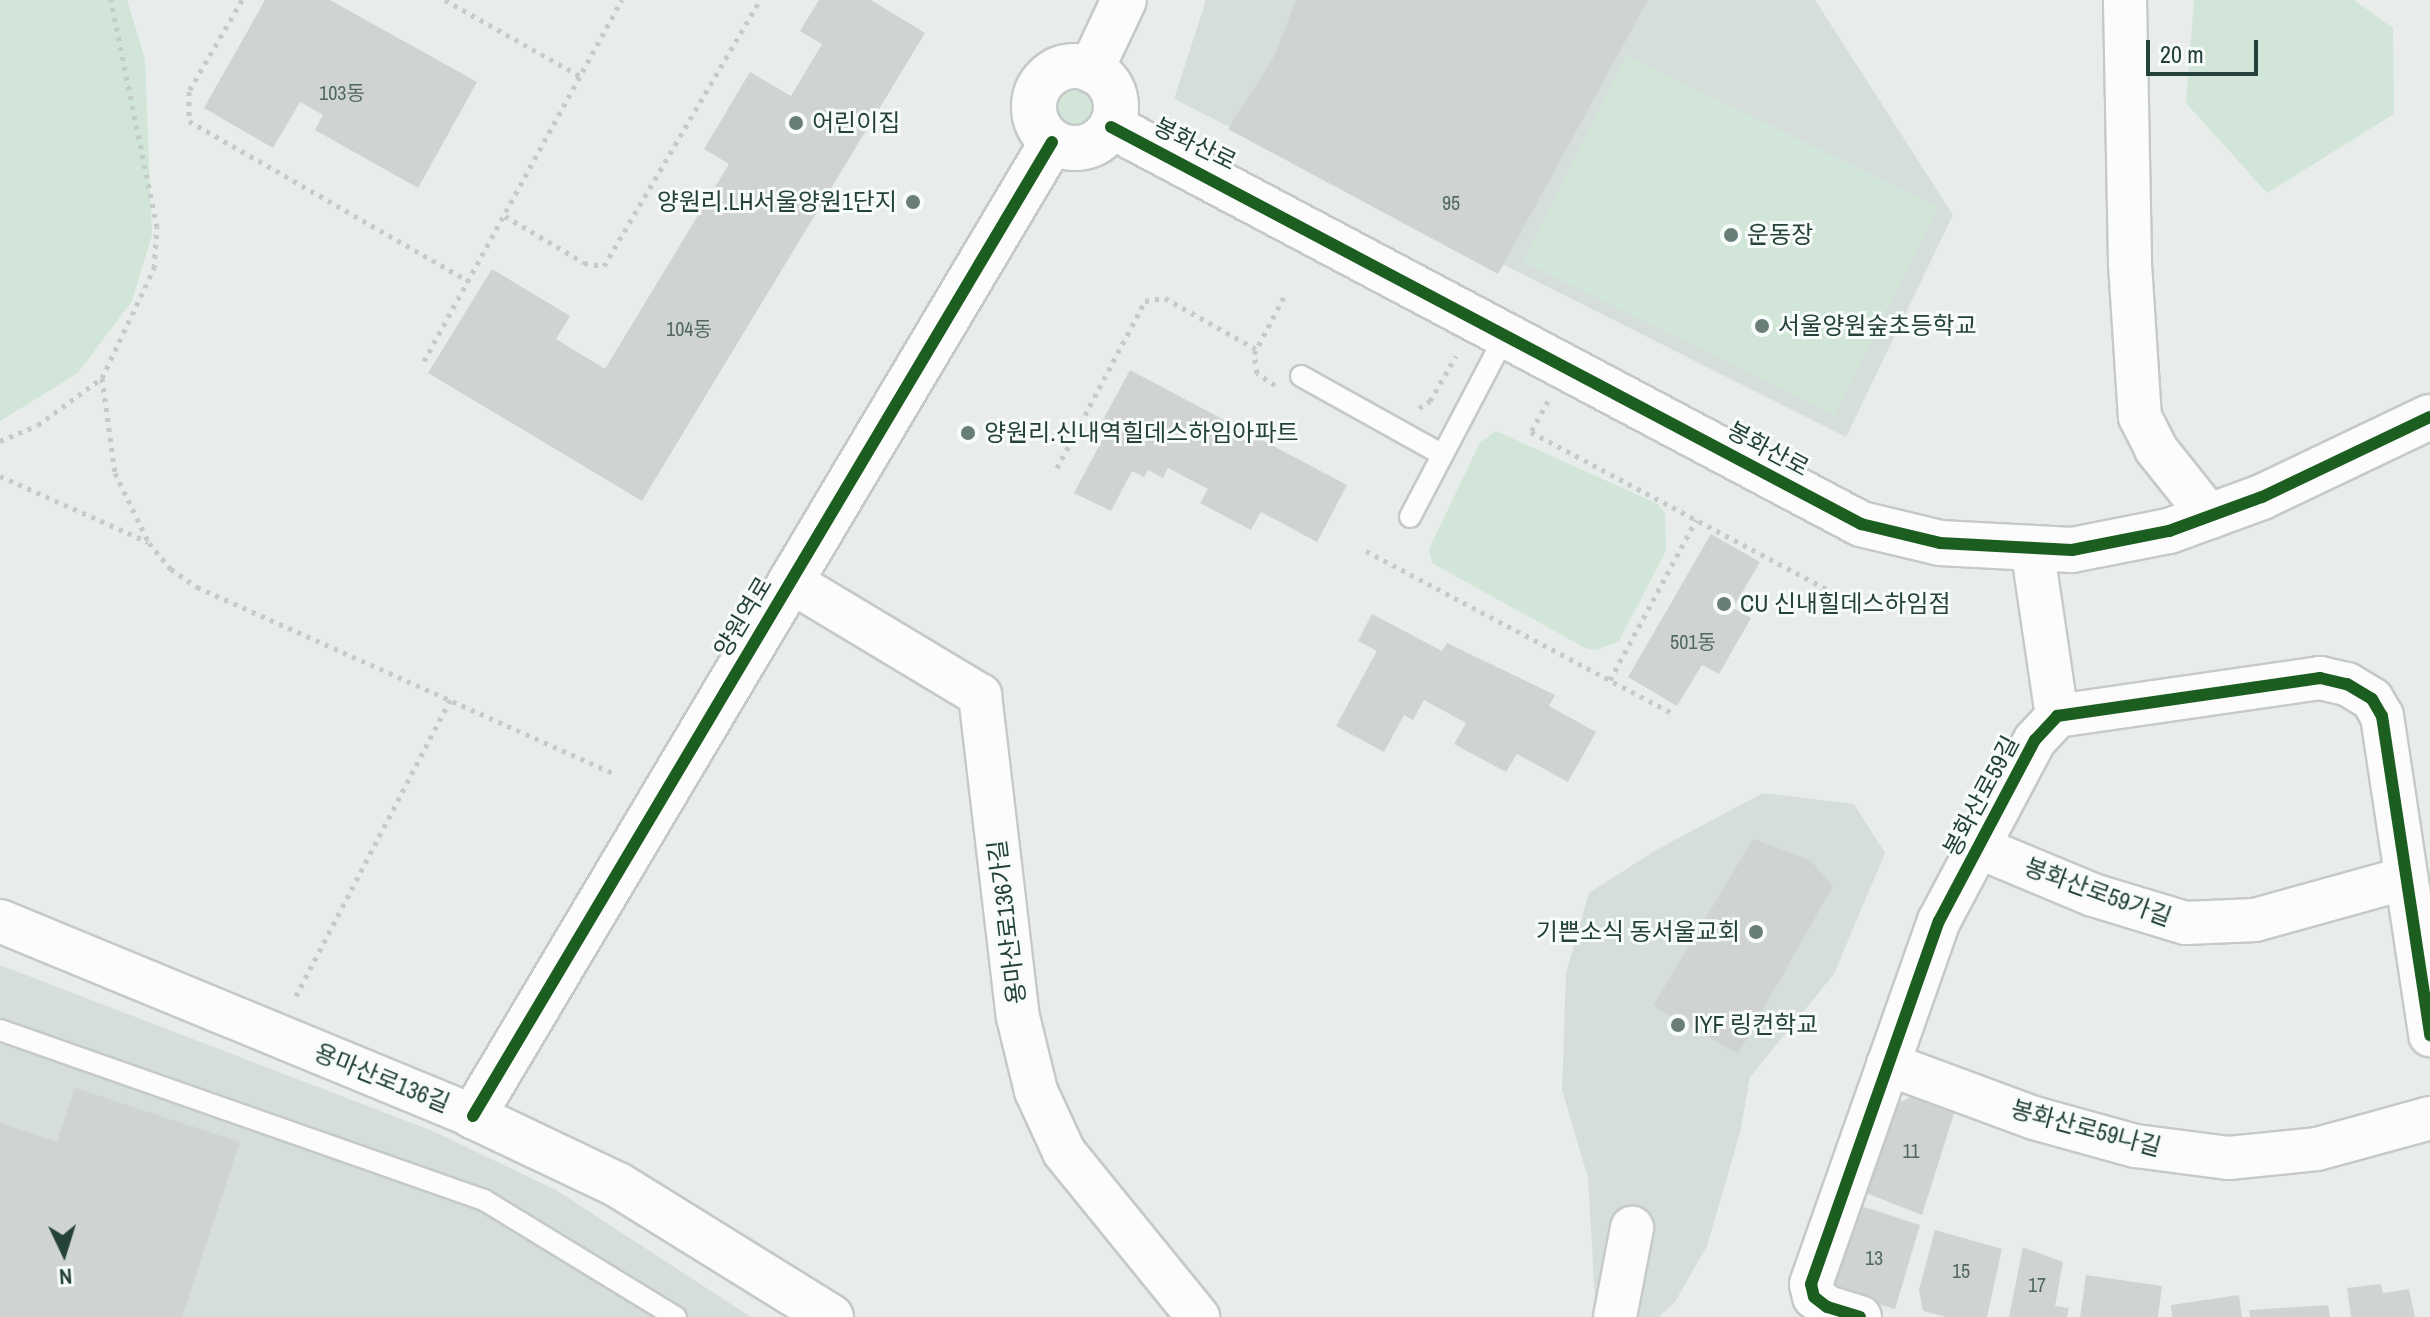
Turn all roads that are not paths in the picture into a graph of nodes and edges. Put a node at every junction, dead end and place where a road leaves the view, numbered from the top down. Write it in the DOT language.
graph roads {
  1 [pos="1124,0"];
  2 [pos="2125,0"];
  3 [pos="1091,70"];
  4 [pos="1118,130"];
  5 [pos="1052,142"];
  6 [pos="1507,332"];
  7 [pos="1301,376"];
  8 [pos="2430,417"];
  9 [pos="1443,455"];
  10 [pos="1410,517"];
  11 [pos="2210,517"];
  12 [pos="2032,547"];
  13 [pos="790,581"];
  14 [pos="2057,716"];
  15 [pos="1978,847"];
  16 [pos="2406,878"];
  17 [pos="0,921"];
  18 [pos="0,1030"];
  19 [pos="2430,1035"];
  20 [pos="1888,1064"];
  21 [pos="473,1116"];
  22 [pos="2430,1118"];
  23 [pos="1632,1228"];
  24 [pos="676,1317"];
  25 [pos="831,1317"];
  26 [pos="1198,1317"];
  27 [pos="1615,1317"];
  28 [pos="1860,1317"];
  1 -- 3 [label="street"];
  2 -- 11 [label="street"];
  3 -- 4 [label="street"];
  3 -- 5 [label="street"];
  4 -- 5 [label="street"];
  4 -- 6 [label="street, 봉화산로"];
  5 -- 13 [label="street, 양원역로"];
  6 -- 9 [label="lane"];
  6 -- 12 [label="street, 봉화산로"];
  7 -- 9 [label="lane"];
  8 -- 11 [label="street, 봉화산로"];
  9 -- 10 [label="lane"];
  11 -- 12 [label="street, 봉화산로"];
  12 -- 14 [label="street"];
  13 -- 21 [label="street, 양원역로"];
  13 -- 26 [label="street, 용마산로136가길"];
  14 -- 15 [label="street, 봉화산로59길"];
  14 -- 16 [label="street"];
  15 -- 16 [label="street, 봉화산로59가길"];
  15 -- 20 [label="street, 봉화산로59길"];
  16 -- 19 [label="street"];
  17 -- 21 [label="street, 용마산로136길"];
  18 -- 24 [label="lane"];
  20 -- 22 [label="street, 봉화산로59나길"];
  20 -- 28 [label="street, 봉화산로59길"];
  21 -- 25 [label="street, 용마산로136길"];
  23 -- 27 [label="street"];
}
